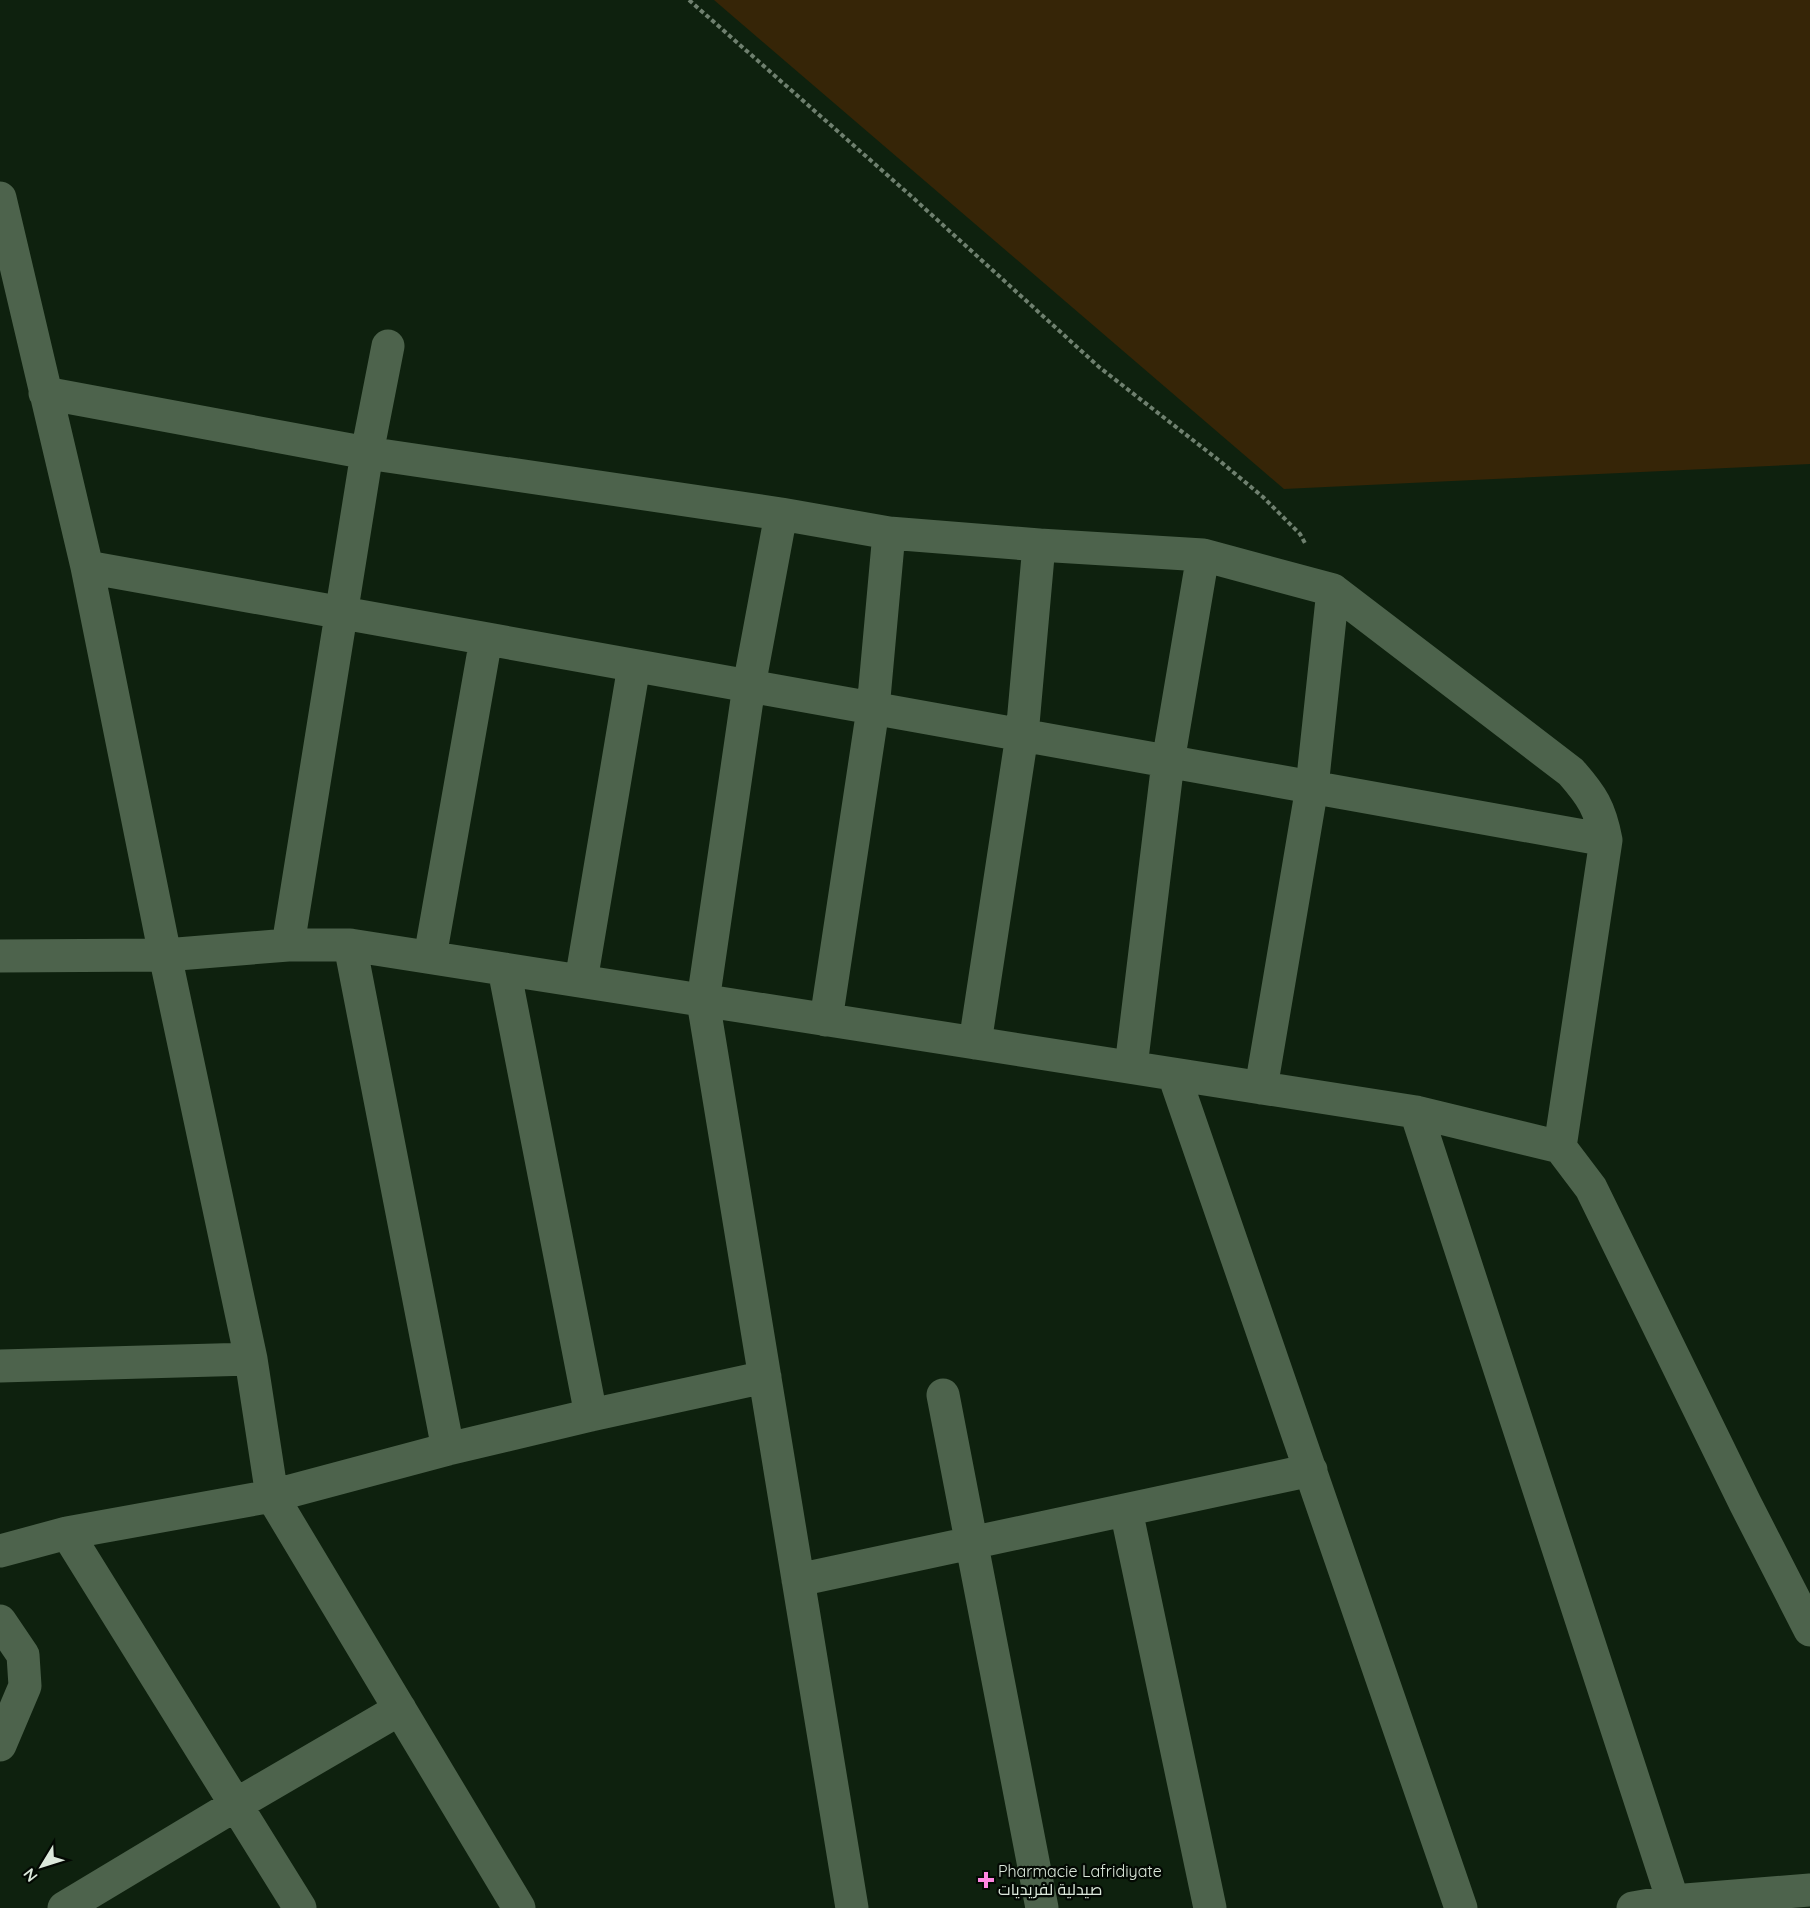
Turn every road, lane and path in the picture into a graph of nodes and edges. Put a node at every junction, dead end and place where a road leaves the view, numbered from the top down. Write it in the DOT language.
graph roads {
  1 [pos="689,0"];
  2 [pos="0,198"];
  3 [pos="388,346"];
  4 [pos="45,393"];
  5 [pos="368,453"];
  6 [pos="781,514"];
  7 [pos="889,533"];
  8 [pos="1039,545"];
  9 [pos="1203,555"];
  10 [pos="87,567"];
  11 [pos="1333,590"];
  12 [pos="343,614"];
  13 [pos="486,639"];
  14 [pos="634,666"];
  15 [pos="748,686"];
  16 [pos="873,709"];
  17 [pos="1022,735"];
  18 [pos="1168,762"];
  19 [pos="1312,787"];
  20 [pos="1606,840"];
  21 [pos="288,945"];
  22 [pos="350,945"];
  23 [pos="165,955"];
  24 [pos="0,956"];
  25 [pos="430,957"];
  26 [pos="504,969"];
  27 [pos="581,981"];
  28 [pos="703,1001"];
  29 [pos="826,1020"];
  30 [pos="975,1043"];
  31 [pos="1131,1067"];
  32 [pos="1174,1075"];
  33 [pos="1261,1088"];
  34 [pos="1416,1112"];
  35 [pos="1560,1147"];
  36 [pos="252,1359"];
  37 [pos="0,1366"];
  38 [pos="765,1377"];
  39 [pos="943,1395"];
  40 [pos="591,1415"];
  41 [pos="448,1449"];
  42 [pos="1311,1470"];
  43 [pos="272,1496"];
  44 [pos="1126,1510"];
  45 [pos="67,1533"];
  46 [pos="972,1543"];
  47 [pos="0,1551"];
  48 [pos="798,1580"];
  49 [pos="0,1621"];
  50 [pos="1810,1630"];
  51 [pos="400,1709"];
  52 [pos="0,1745"];
  53 [pos="237,1804"];
  54 [pos="1810,1890"];
  55 [pos="1673,1901"];
  56 [pos="64,1908"];
  57 [pos="300,1908"];
  58 [pos="519,1908"];
  59 [pos="852,1908"];
  60 [pos="1042,1908"];
  61 [pos="1210,1908"];
  62 [pos="1461,1908"];
  63 [pos="1633,1908"];
  1 -- 11 [label="path"];
  2 -- 4 [label="street"];
  3 -- 5 [label="street"];
  4 -- 5 [label="street"];
  4 -- 10 [label="street"];
  5 -- 6 [label="street"];
  5 -- 12 [label="street"];
  6 -- 7 [label="street"];
  6 -- 15 [label="street"];
  7 -- 8 [label="street"];
  7 -- 16 [label="street"];
  8 -- 9 [label="street"];
  8 -- 17 [label="street"];
  9 -- 11 [label="street"];
  9 -- 18 [label="street"];
  10 -- 12 [label="street"];
  10 -- 23 [label="street"];
  11 -- 19 [label="street"];
  11 -- 20 [label="street"];
  12 -- 13 [label="street"];
  12 -- 21 [label="street"];
  13 -- 14 [label="street"];
  13 -- 25 [label="street"];
  14 -- 15 [label="street"];
  14 -- 27 [label="street"];
  15 -- 16 [label="street"];
  15 -- 28 [label="street"];
  16 -- 17 [label="street"];
  16 -- 29 [label="street"];
  17 -- 18 [label="street"];
  17 -- 30 [label="street"];
  18 -- 19 [label="street"];
  18 -- 31 [label="street"];
  19 -- 20 [label="street"];
  19 -- 33 [label="street"];
  20 -- 35 [label="street"];
  21 -- 22 [label="street"];
  21 -- 23 [label="street"];
  22 -- 25 [label="street"];
  22 -- 41 [label="street"];
  23 -- 24 [label="street"];
  23 -- 36 [label="street"];
  25 -- 26 [label="street"];
  26 -- 27 [label="street"];
  26 -- 40 [label="street"];
  27 -- 28 [label="street"];
  28 -- 29 [label="street"];
  28 -- 38 [label="street"];
  29 -- 30 [label="street"];
  30 -- 31 [label="street"];
  31 -- 32 [label="street"];
  32 -- 33 [label="street"];
  32 -- 42 [label="street"];
  33 -- 34 [label="street"];
  34 -- 35 [label="street"];
  34 -- 55 [label="street"];
  35 -- 50 [label="street"];
  36 -- 37 [label="street"];
  36 -- 43 [label="street"];
  38 -- 40 [label="street"];
  38 -- 48 [label="street"];
  39 -- 46 [label="street"];
  40 -- 41 [label="street"];
  41 -- 43 [label="street"];
  42 -- 44 [label="street"];
  42 -- 62 [label="street"];
  43 -- 45 [label="street"];
  43 -- 51 [label="street"];
  44 -- 46 [label="street"];
  44 -- 61 [label="street"];
  45 -- 47 [label="street"];
  45 -- 53 [label="street"];
  46 -- 48 [label="street"];
  46 -- 60 [label="street"];
  48 -- 59 [label="street"];
  49 -- 52 [label="street"];
  51 -- 53 [label="street"];
  51 -- 58 [label="street"];
  53 -- 56 [label="street"];
  53 -- 57 [label="street"];
  54 -- 55 [label="street"];
  55 -- 63 [label="street"];
}
